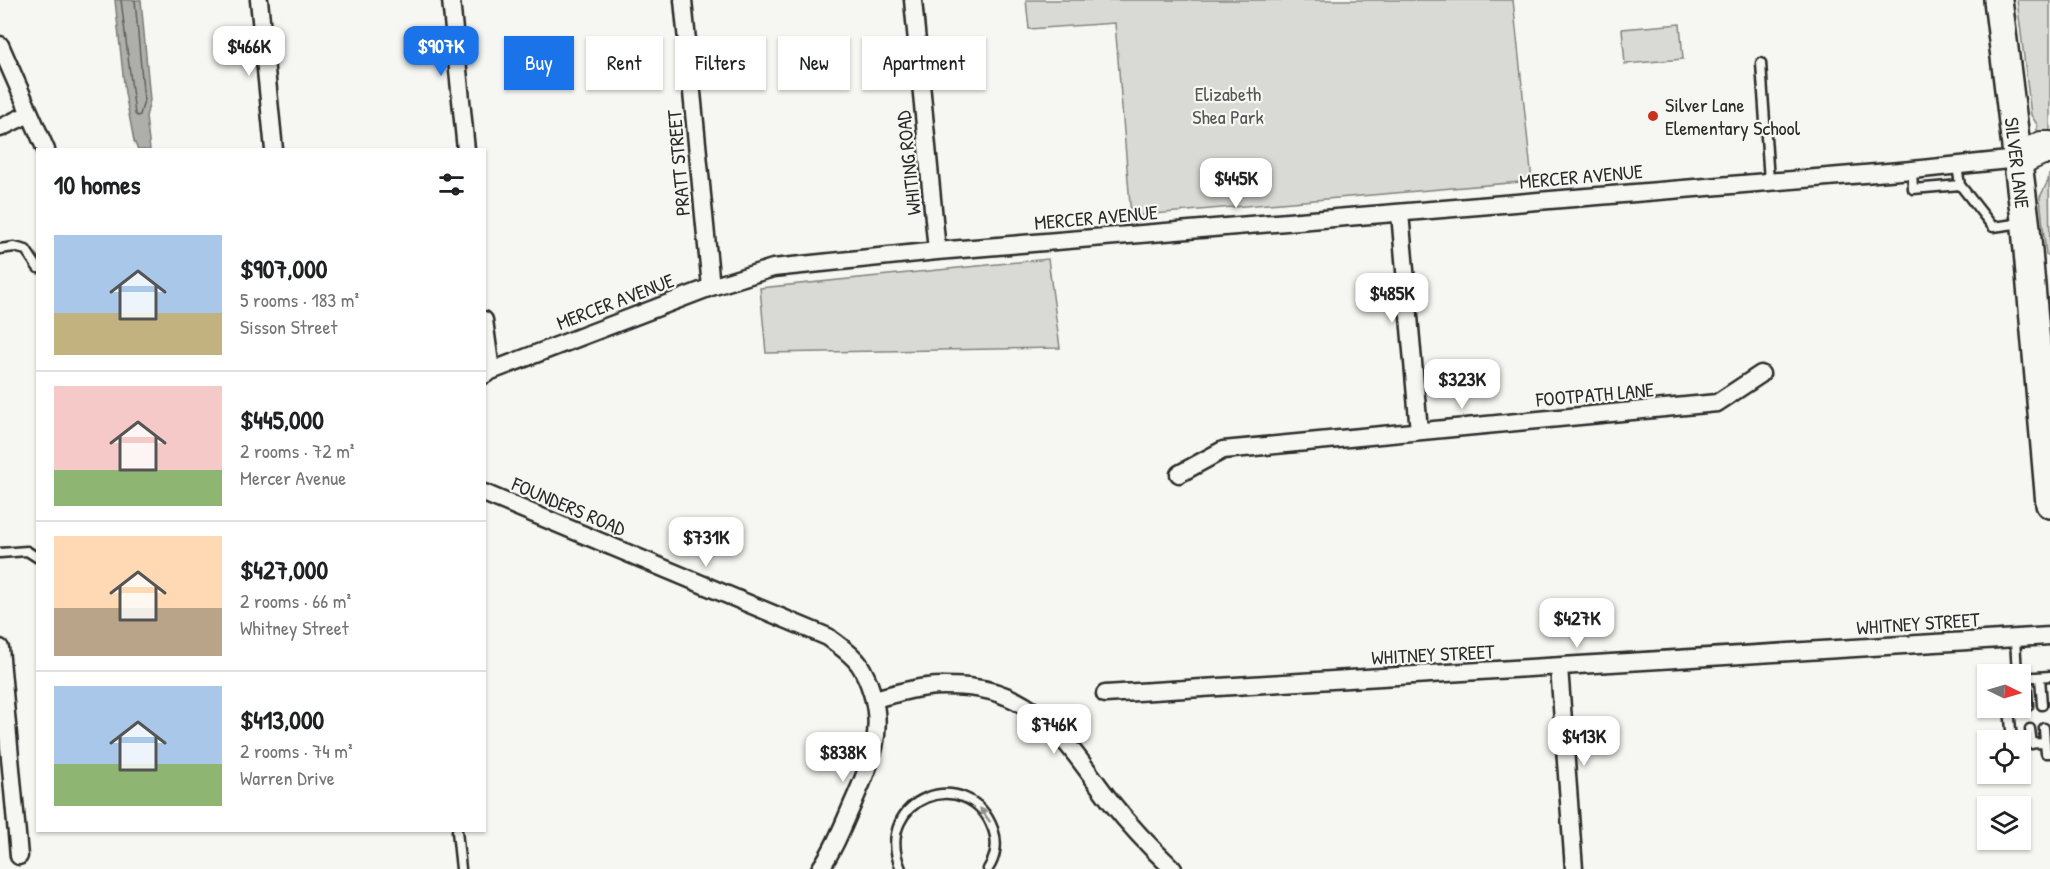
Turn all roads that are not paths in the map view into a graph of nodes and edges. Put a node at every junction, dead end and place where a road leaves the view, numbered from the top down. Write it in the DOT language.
graph roads {
  1 [pos="260,0"];
  2 [pos="451,0"];
  3 [pos="683,0"];
  4 [pos="913,0"];
  5 [pos="1998,0"];
  6 [pos="0,45"];
  7 [pos="1761,63"];
  8 [pos="30,114"];
  9 [pos="0,128"];
  10 [pos="2050,147"];
  11 [pos="45,148"];
  12 [pos="274,148"];
  13 [pos="466,148"];
  14 [pos="2018,159"];
  15 [pos="2050,165"];
  16 [pos="1957,166"];
  17 [pos="1911,171"];
  18 [pos="1769,182"];
  19 [pos="1960,185"];
  20 [pos="1400,213"];
  21 [pos="2025,222"];
  22 [pos="0,249"];
  23 [pos="937,251"];
  24 [pos="36,265"];
  25 [pos="711,287"];
  26 [pos="486,346"];
  27 [pos="488,373"];
  28 [pos="1761,374"];
  29 [pos="1419,431"];
  30 [pos="1179,474"];
  31 [pos="486,495"];
  32 [pos="2050,504"];
  33 [pos="0,553"];
  34 [pos="36,557"];
  35 [pos="2050,636"];
  36 [pos="2015,638"];
  37 [pos="0,650"];
  38 [pos="2019,664"];
  39 [pos="1559,667"];
  40 [pos="2050,676"];
  41 [pos="2031,677"];
  42 [pos="2040,677"];
  43 [pos="1105,694"];
  44 [pos="874,699"];
  45 [pos="2042,705"];
  46 [pos="2044,728"];
  47 [pos="2030,729"];
  48 [pos="2045,743"];
  49 [pos="2032,744"];
  50 [pos="5,750"];
  51 [pos="2050,753"];
  52 [pos="457,832"];
  53 [pos="19,856"];
  54 [pos="461,869"];
  55 [pos="820,869"];
  56 [pos="902,869"];
  57 [pos="988,869"];
  58 [pos="1173,869"];
  59 [pos="1574,869"];
  1 -- 12 [label="street"];
  2 -- 13 [label="street"];
  3 -- 25 [label="street, PRATT STREET"];
  4 -- 23 [label="street, WHITING ROAD"];
  5 -- 14 [label="main road, SILVER LANE"];
  6 -- 8 [label="street"];
  7 -- 18 [label="lane"];
  8 -- 9 [label="street"];
  8 -- 11 [label="street"];
  10 -- 14 [label="highway"];
  14 -- 15 [label="highway"];
  14 -- 16 [label="street, MERCER AVENUE"];
  14 -- 21 [label="main road, SILVER LANE"];
  16 -- 17 [label="street, MERCER AVENUE"];
  16 -- 19 [label="lane"];
  17 -- 18 [label="street, MERCER AVENUE"];
  17 -- 19 [label="lane"];
  18 -- 20 [label="street, MERCER AVENUE"];
  19 -- 21 [label="lane"];
  20 -- 23 [label="street, MERCER AVENUE"];
  20 -- 29 [label="street"];
  21 -- 32 [label="main road, SILVER LANE"];
  22 -- 24 [label="lane"];
  23 -- 25 [label="street, MERCER AVENUE"];
  25 -- 27 [label="street, MERCER AVENUE"];
  26 -- 27 [label="street"];
  28 -- 29 [label="street, FOOTPATH LANE"];
  29 -- 30 [label="street, FOOTPATH LANE"];
  31 -- 44 [label="street, FOUNDERS ROAD"];
  33 -- 34 [label="lane"];
  35 -- 36 [label="street, WHITNEY STREET"];
  36 -- 38 [label="lane"];
  36 -- 39 [label="street, WHITNEY STREET"];
  37 -- 50 [label="street"];
  39 -- 43 [label="street, WHITNEY STREET"];
  39 -- 59 [label="street"];
  40 -- 42 [label="lane"];
  41 -- 42 [label="lane"];
  42 -- 45 [label="lane"];
  44 -- 55 [label="street, FOUNDERS ROAD"];
  44 -- 58 [label="street"];
  46 -- 48 [label="lane"];
  47 -- 49 [label="lane"];
  48 -- 49 [label="lane"];
  48 -- 51 [label="lane"];
  50 -- 53 [label="street"];
  52 -- 54 [label="lane"];
  57 -- 56 [label="lane, one-way"];
}
